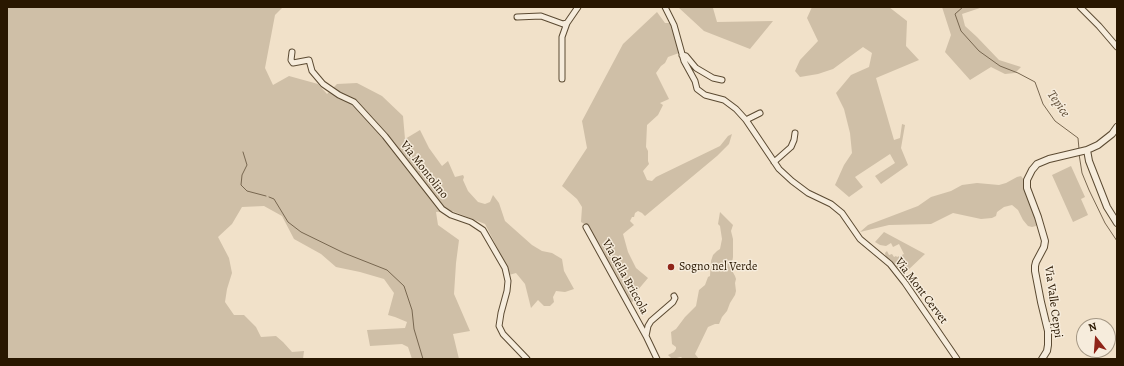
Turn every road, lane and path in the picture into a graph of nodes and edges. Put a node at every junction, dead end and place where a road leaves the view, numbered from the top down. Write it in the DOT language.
graph roads {
  1 [pos="578,7"];
  2 [pos="665,7"];
  3 [pos="1080,7"];
  4 [pos="517,17"];
  5 [pos="568,23"];
  6 [pos="1117,47"];
  7 [pos="292,52"];
  8 [pos="682,55"];
  9 [pos="562,79"];
  10 [pos="722,80"];
  11 [pos="760,113"];
  12 [pos="746,120"];
  13 [pos="1117,127"];
  14 [pos="795,133"];
  15 [pos="1086,151"];
  16 [pos="774,162"];
  17 [pos="1117,223"];
  18 [pos="586,227"];
  19 [pos="674,296"];
  20 [pos="646,336"];
  21 [pos="527,359"];
  22 [pos="657,359"];
  23 [pos="957,359"];
  24 [pos="1042,359"];
  1 -- 5 [label="street"];
  2 -- 8 [label="street, Via Mont Cervet"];
  3 -- 6 [label="street"];
  4 -- 5 [label="street"];
  5 -- 9 [label="street"];
  7 -- 21 [label="street, Via Montolino"];
  8 -- 10 [label="street"];
  8 -- 12 [label="street, Via Mont Cervet"];
  11 -- 12 [label="street"];
  12 -- 16 [label="street, Via Mont Cervet"];
  13 -- 15 [label="street"];
  14 -- 16 [label="street"];
  15 -- 17 [label="street"];
  15 -- 24 [label="street, Via Valle Ceppi"];
  16 -- 23 [label="street, Via Mont Cervet"];
  18 -- 20 [label="street, Via della Briccola"];
  19 -- 20 [label="street"];
  20 -- 22 [label="street, Via della Briccola"];
}
